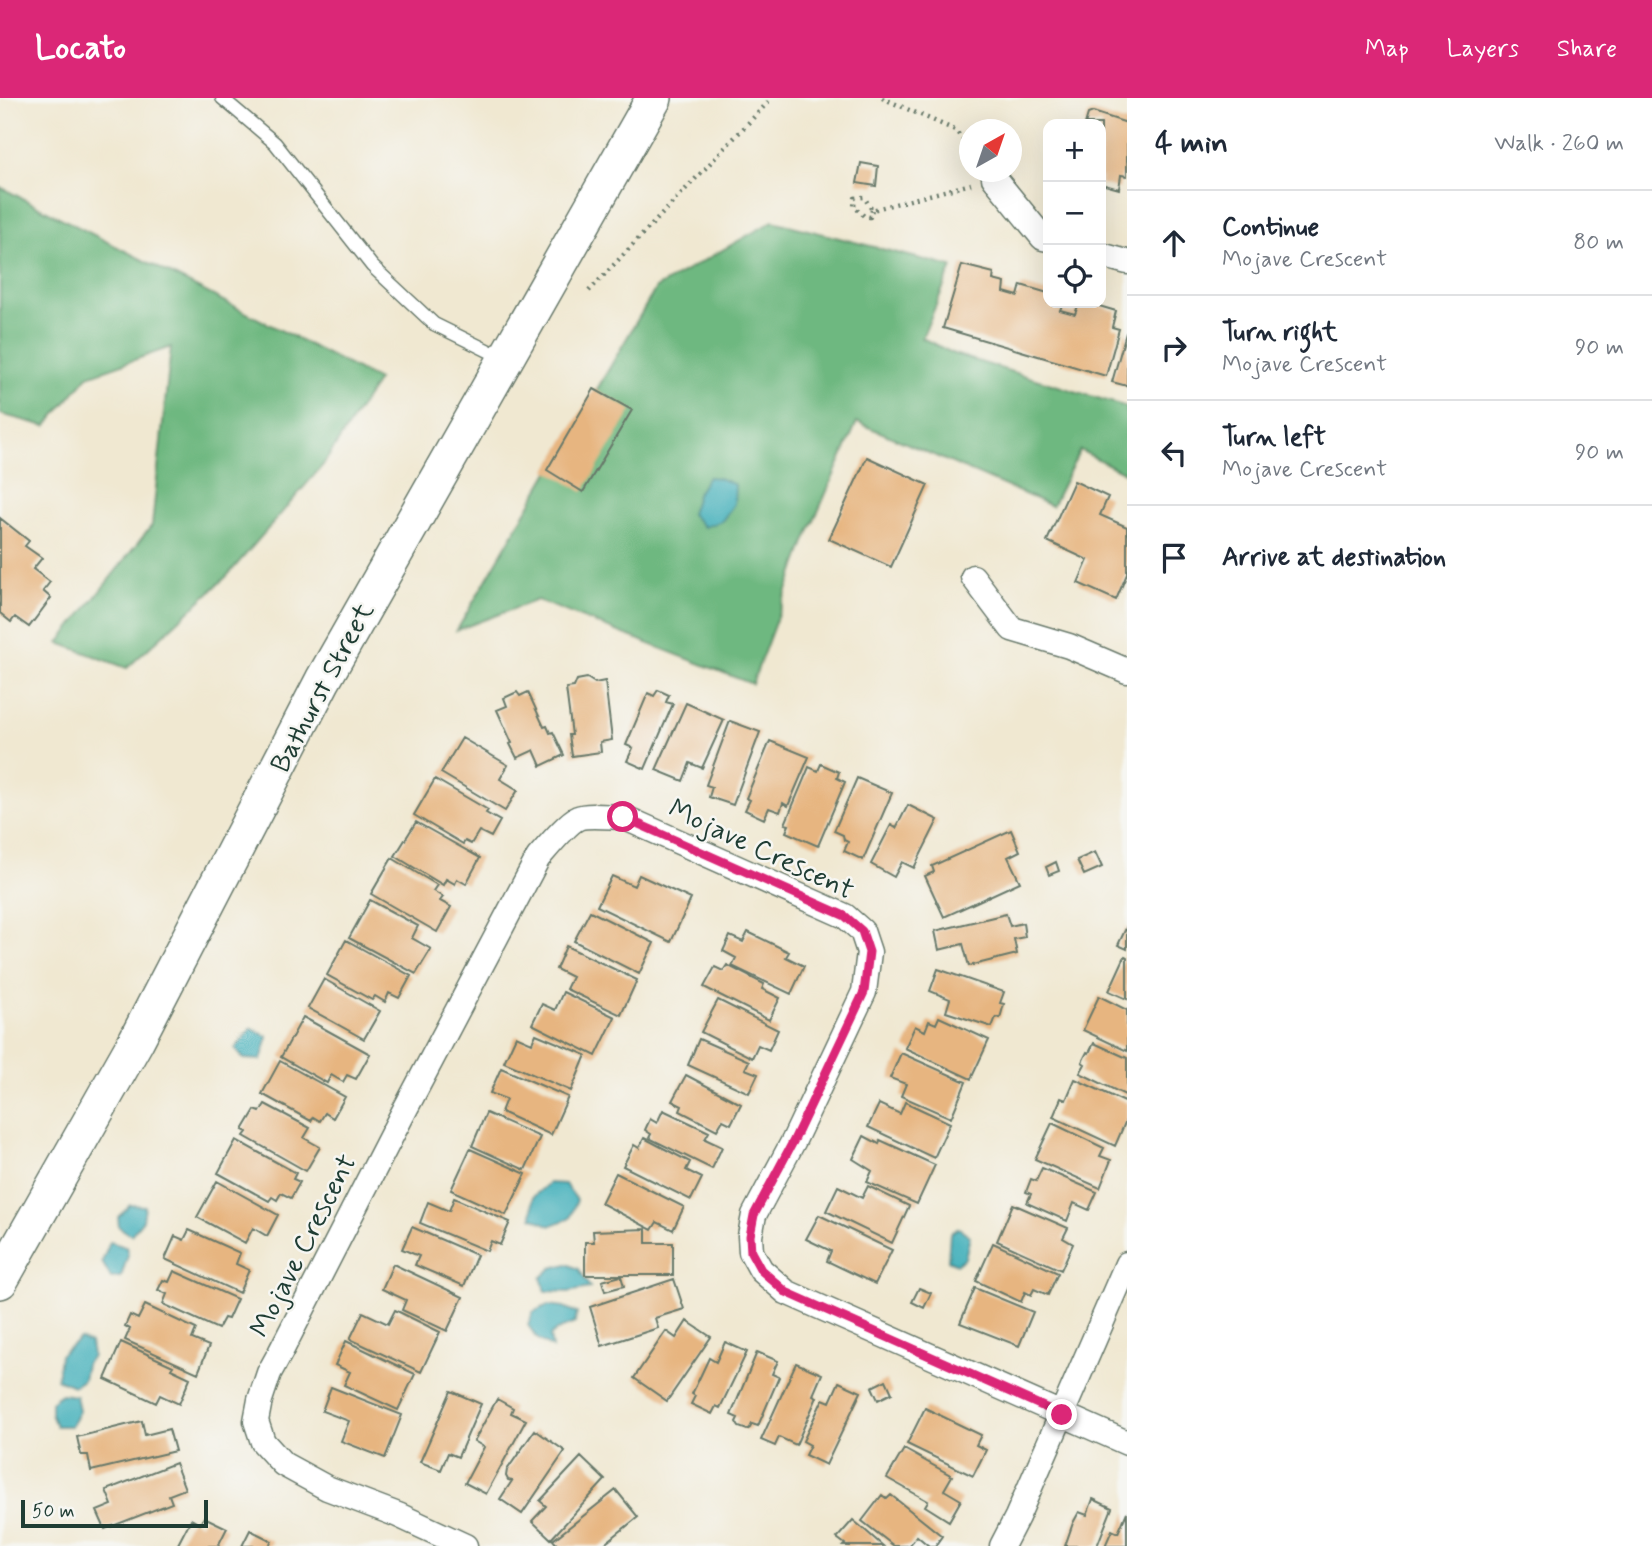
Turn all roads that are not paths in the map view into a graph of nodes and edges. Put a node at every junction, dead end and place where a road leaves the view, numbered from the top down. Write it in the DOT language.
graph roads {
  1 [pos="222,98"];
  2 [pos="654,98"];
  3 [pos="997,182"];
  4 [pos="1043,238"];
  5 [pos="1106,256"];
  6 [pos="1127,262"];
  7 [pos="505,359"];
  8 [pos="973,576"];
  9 [pos="1127,671"];
  10 [pos="1127,1265"];
  11 [pos="0,1281"];
  12 [pos="1062,1415"];
  13 [pos="1127,1443"];
  14 [pos="465,1546"];
  15 [pos="1002,1546"];
  1 -- 7 [label="lane"];
  2 -- 7 [label="main road, Bathurst Street"];
  3 -- 4 [label="street"];
  5 -- 6 [label="street"];
  7 -- 11 [label="main road, Bathurst Street"];
  8 -- 9 [label="street"];
  10 -- 12 [label="street"];
  12 -- 13 [label="street, Mojave Crescent"];
  12 -- 14 [label="street, Mojave Crescent"];
  12 -- 15 [label="street"];
}
